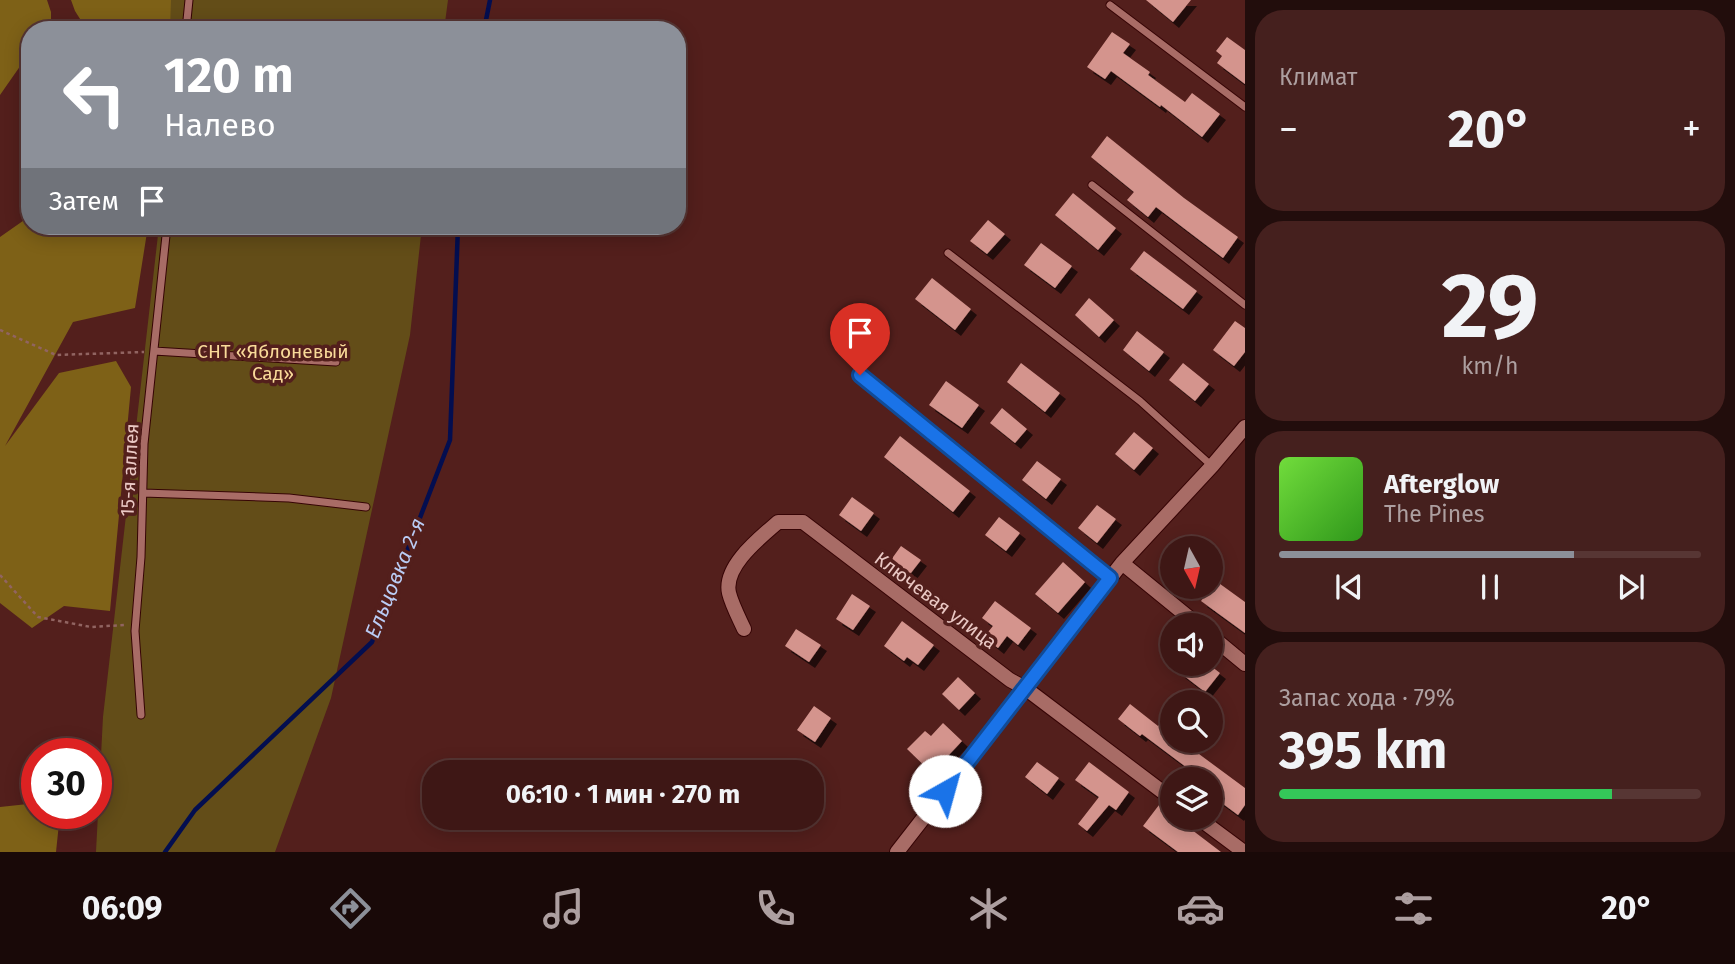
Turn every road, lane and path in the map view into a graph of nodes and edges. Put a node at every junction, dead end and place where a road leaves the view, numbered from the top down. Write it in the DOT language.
graph roads {
  1 [pos="189,0"];
  2 [pos="1110,5"];
  3 [pos="187,21"];
  4 [pos="1245,107"];
  5 [pos="1092,185"];
  6 [pos="166,235"];
  7 [pos="948,253"];
  8 [pos="1245,304"];
  9 [pos="0,330"];
  10 [pos="154,351"];
  11 [pos="336,362"];
  12 [pos="860,375"];
  13 [pos="1245,427"];
  14 [pos="1212,467"];
  15 [pos="143,493"];
  16 [pos="366,507"];
  17 [pos="1122,563"];
  18 [pos="0,575"];
  19 [pos="1110,578"];
  20 [pos="1183,613"];
  21 [pos="136,625"];
  22 [pos="744,629"];
  23 [pos="1223,646"];
  24 [pos="1245,664"];
  25 [pos="1025,688"];
  26 [pos="141,715"];
  27 [pos="1160,790"];
  28 [pos="1214,830"];
  29 [pos="897,852"];
  30 [pos="1244,852"];
  1 -- 3 [label="lane"];
  2 -- 4 [label="lane"];
  5 -- 8 [label="lane"];
  6 -- 10 [label="lane, 15-я аллея"];
  7 -- 14 [label="lane"];
  9 -- 10 [label="path"];
  10 -- 11 [label="lane"];
  10 -- 15 [label="lane, 15-я аллея"];
  12 -- 19 [label="lane"];
  13 -- 14 [label="street"];
  14 -- 17 [label="street"];
  15 -- 16 [label="lane"];
  15 -- 21 [label="lane, 15-я аллея"];
  17 -- 19 [label="street"];
  17 -- 20 [label="street"];
  18 -- 21 [label="path"];
  19 -- 25 [label="street"];
  21 -- 26 [label="lane, 15-я аллея"];
  22 -- 25 [label="street, Ключевая улица"];
  23 -- 24 [label="street"];
  25 -- 27 [label="street, Ключевая улица"];
  25 -- 29 [label="street"];
  28 -- 30 [label="street"];
}
